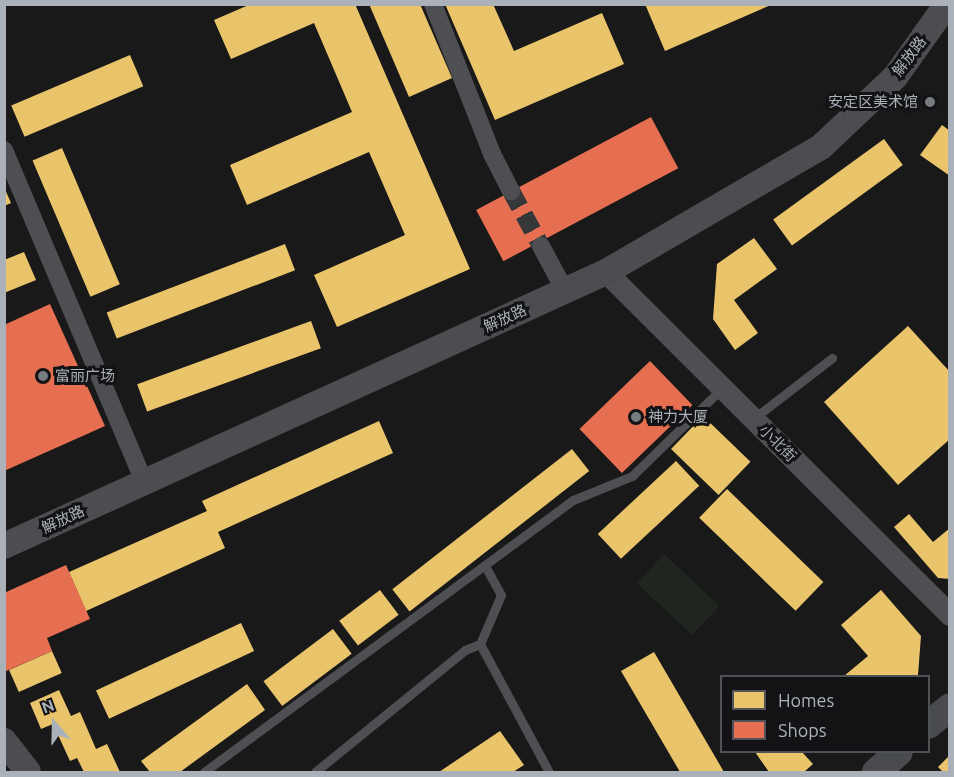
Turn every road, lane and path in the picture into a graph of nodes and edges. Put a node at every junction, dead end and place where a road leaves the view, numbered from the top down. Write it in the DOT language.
graph roads {
  1 [pos="433,4"];
  2 [pos="947,4"];
  3 [pos="4,150"];
  4 [pos="511,191"];
  5 [pos="541,246"];
  6 [pos="606,272"];
  7 [pos="564,291"];
  8 [pos="832,358"];
  9 [pos="722,389"];
  10 [pos="753,419"];
  11 [pos="144,481"];
  12 [pos="11,540"];
  13 [pos="485,566"];
  14 [pos="950,615"];
  15 [pos="480,644"];
  16 [pos="950,707"];
  17 [pos="930,723"];
  18 [pos="4,741"];
  19 [pos="898,753"];
  20 [pos="28,772"];
  21 [pos="204,772"];
  22 [pos="315,772"];
  23 [pos="549,772"];
  24 [pos="876,772"];
  1 -- 4 [label="street"];
  2 -- 6 [label="main road, 解放路"];
  3 -- 11 [label="street"];
  5 -- 7 [label="street"];
  6 -- 7 [label="main road, 解放路"];
  6 -- 9 [label="street, 小北街"];
  7 -- 11 [label="main road, 解放路"];
  8 -- 10 [label="lane"];
  9 -- 10 [label="street, 小北街"];
  9 -- 13 [label="lane"];
  10 -- 14 [label="street, 小北街"];
  11 -- 12 [label="main road, 解放路"];
  13 -- 15 [label="lane"];
  13 -- 21 [label="lane"];
  15 -- 22 [label="lane"];
  15 -- 23 [label="lane"];
  16 -- 17 [label="main road"];
  18 -- 20 [label="main road"];
  19 -- 24 [label="main road"];
}
